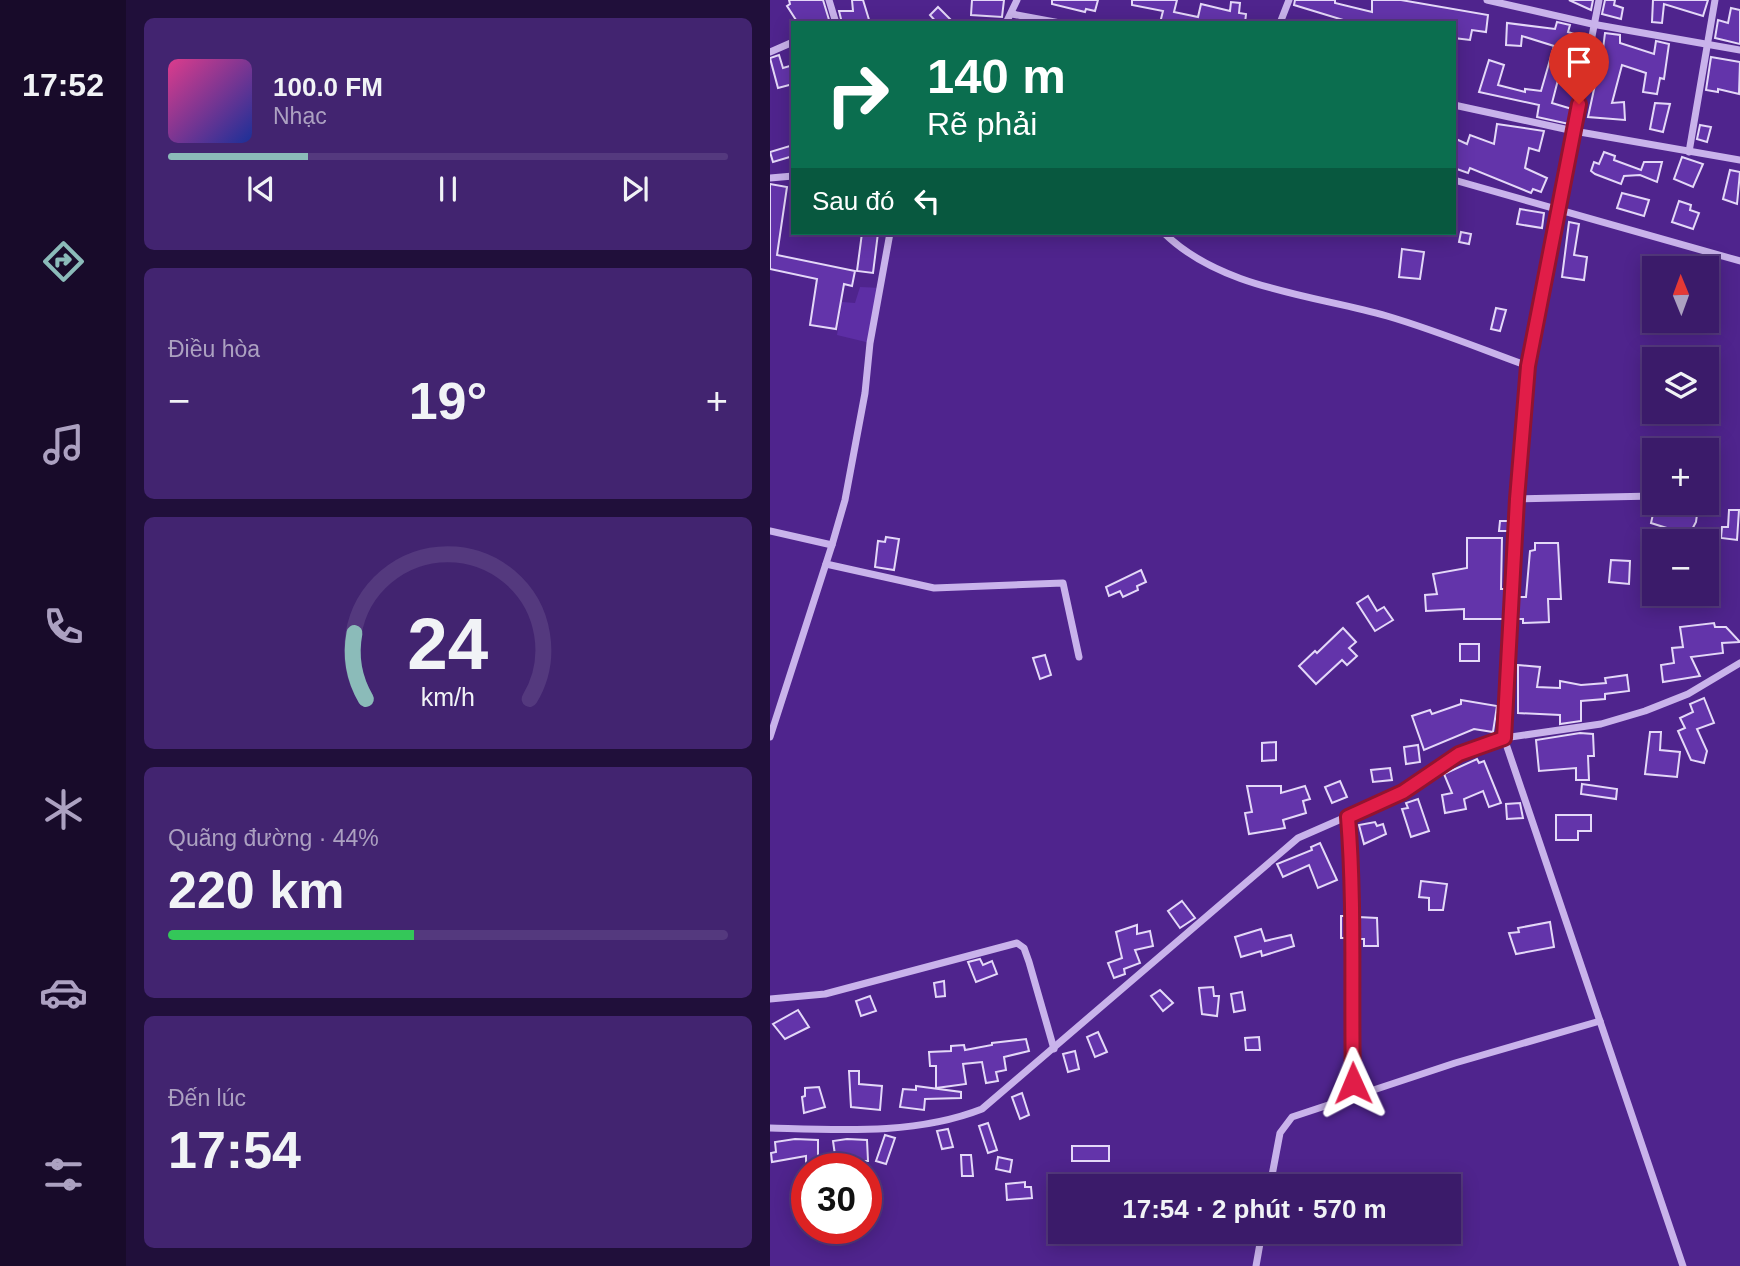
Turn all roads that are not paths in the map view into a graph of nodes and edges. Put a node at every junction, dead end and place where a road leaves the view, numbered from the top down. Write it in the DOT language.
graph roads {
  1 [pos="829,0"];
  2 [pos="1017,0"];
  3 [pos="1289,0"];
  4 [pos="1487,0"];
  5 [pos="1599,0"];
  6 [pos="1715,0"];
  7 [pos="1012,13"];
  8 [pos="835,21"];
  9 [pos="1007,21"];
  10 [pos="1050,21"];
  11 [pos="1281,21"];
  12 [pos="1592,24"];
  13 [pos="1706,43"];
  14 [pos="791,44"];
  15 [pos="1740,50"];
  16 [pos="770,52"];
  17 [pos="1456,105"];
  18 [pos="1574,131"];
  19 [pos="1689,152"];
  20 [pos="1740,160"];
  21 [pos="791,176"];
  22 [pos="770,178"];
  23 [pos="1456,181"];
  24 [pos="1558,211"];
  25 [pos="890,235"];
  26 [pos="1166,235"];
  27 [pos="1740,261"];
  28 [pos="1528,366"];
  29 [pos="1642,496"];
  30 [pos="1517,499"];
  31 [pos="770,531"];
  32 [pos="832,544"];
  33 [pos="826,564"];
  34 [pos="1079,657"];
  35 [pos="1740,663"];
  36 [pos="770,737"];
  37 [pos="1504,738"];
  38 [pos="1348,817"];
  39 [pos="770,999"];
  40 [pos="1600,1021"];
  41 [pos="1054,1049"];
  42 [pos="1352,1096"];
  43 [pos="770,1128"];
  44 [pos="1272,1174"];
  45 [pos="1260,1244"];
  46 [pos="1256,1266"];
  47 [pos="1683,1266"];
  1 -- 8 [label="street"];
  2 -- 7 [label="street"];
  3 -- 11 [label="street"];
  4 -- 12 [label="street"];
  5 -- 12 [label="street"];
  6 -- 13 [label="street"];
  7 -- 9 [label="street"];
  7 -- 10 [label="street"];
  12 -- 13 [label="street"];
  12 -- 18 [label="street"];
  13 -- 15 [label="street"];
  13 -- 19 [label="street"];
  14 -- 16 [label="street"];
  17 -- 18 [label="street"];
  18 -- 19 [label="street"];
  18 -- 24 [label="street"];
  19 -- 20 [label="street"];
  21 -- 22 [label="street"];
  23 -- 24 [label="street"];
  24 -- 27 [label="street"];
  24 -- 28 [label="street"];
  25 -- 32 [label="street"];
  26 -- 28 [label="street"];
  28 -- 30 [label="street"];
  29 -- 30 [label="street"];
  30 -- 37 [label="street"];
  31 -- 32 [label="street"];
  32 -- 33 [label="street"];
  33 -- 34 [label="street"];
  33 -- 36 [label="street"];
  35 -- 37 [label="street"];
  37 -- 38 [label="street"];
  37 -- 40 [label="street"];
  38 -- 41 [label="street"];
  38 -- 42 [label="street"];
  39 -- 41 [label="street"];
  40 -- 42 [label="street"];
  40 -- 47 [label="street"];
  41 -- 43 [label="street"];
  42 -- 44 [label="street"];
  45 -- 46 [label="street"];
}
